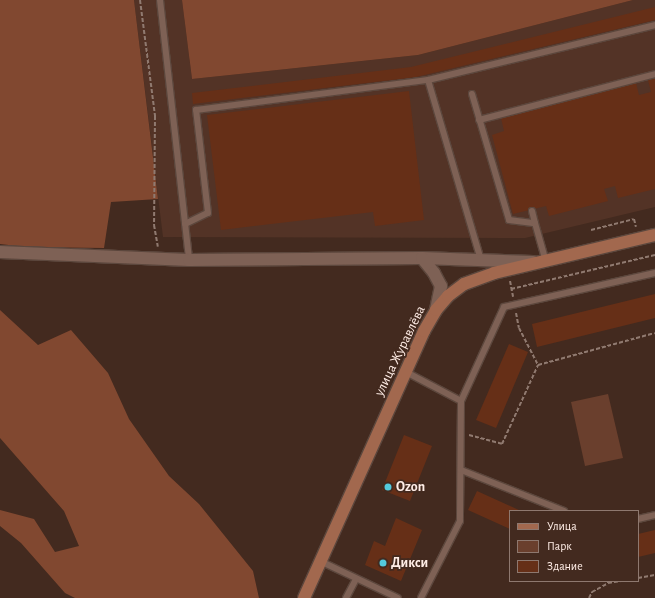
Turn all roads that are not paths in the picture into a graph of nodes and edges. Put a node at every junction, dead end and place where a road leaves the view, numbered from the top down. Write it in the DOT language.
graph roads {
  1 [pos="160,0"];
  2 [pos="655,25"];
  3 [pos="655,74"];
  4 [pos="428,80"];
  5 [pos="472,94"];
  6 [pos="479,120"];
  7 [pos="532,211"];
  8 [pos="535,223"];
  9 [pos="185,224"];
  10 [pos="655,235"];
  11 [pos="0,252"];
  12 [pos="422,258"];
  13 [pos="189,260"];
  14 [pos="481,260"];
  15 [pos="546,262"];
  16 [pos="655,273"];
  17 [pos="436,310"];
  18 [pos="406,372"];
  19 [pos="461,401"];
  20 [pos="461,470"];
  21 [pos="561,510"];
  22 [pos="655,515"];
  23 [pos="639,519"];
  24 [pos="320,562"];
  25 [pos="356,579"];
  26 [pos="304,598"];
  27 [pos="346,598"];
  28 [pos="398,598"];
  29 [pos="421,598"];
  1 -- 9 [label="lane"];
  2 -- 4 [label="lane"];
  3 -- 6 [label="lane"];
  4 -- 9 [label="lane"];
  4 -- 14 [label="lane"];
  5 -- 6 [label="lane"];
  6 -- 8 [label="lane"];
  7 -- 8 [label="lane"];
  8 -- 15 [label="lane"];
  9 -- 13 [label="lane"];
  10 -- 15 [label="street, улица Журавлёва"];
  11 -- 13 [label="street"];
  12 -- 13 [label="street"];
  12 -- 14 [label="street"];
  12 -- 17 [label="street"];
  14 -- 15 [label="street"];
  15 -- 17 [label="street, улица Журавлёва"];
  16 -- 19 [label="lane"];
  17 -- 18 [label="street, улица Журавлёва"];
  18 -- 19 [label="lane"];
  18 -- 24 [label="street, улица Журавлёва"];
  19 -- 20 [label="lane"];
  20 -- 21 [label="lane"];
  20 -- 29 [label="lane"];
  22 -- 23 [label="lane"];
  24 -- 25 [label="lane"];
  24 -- 26 [label="street, улица Журавлёва"];
  25 -- 27 [label="lane"];
  25 -- 28 [label="lane"];
}
